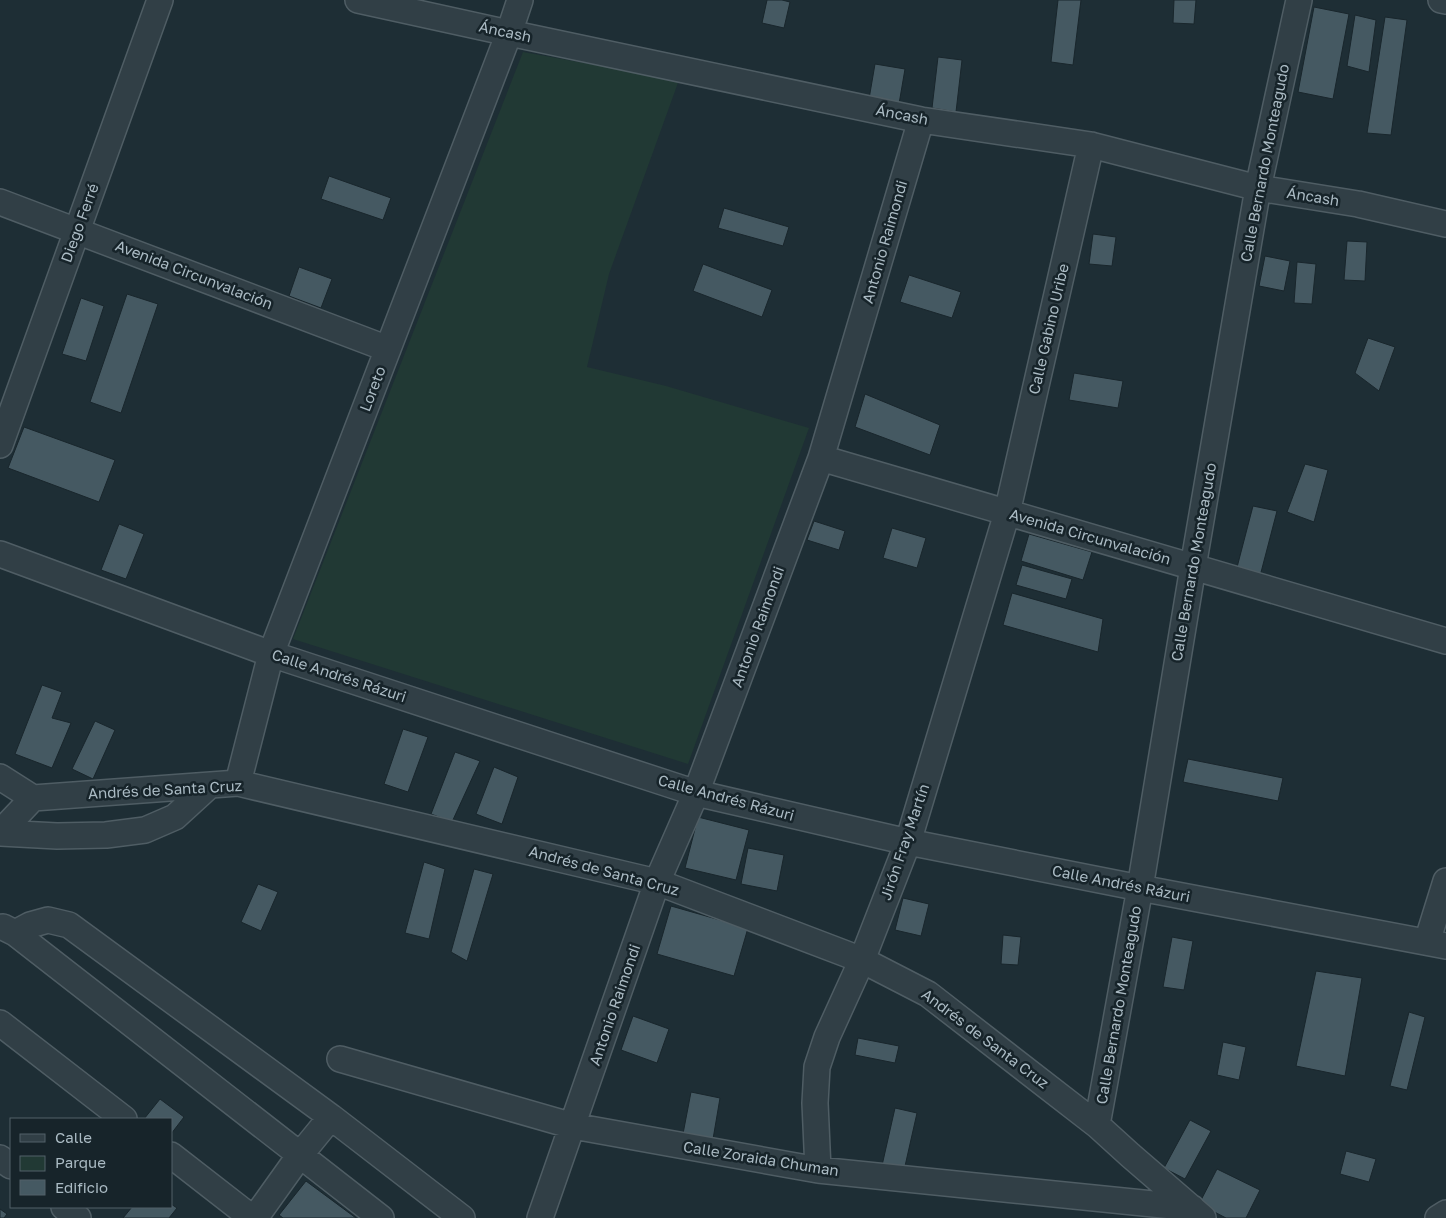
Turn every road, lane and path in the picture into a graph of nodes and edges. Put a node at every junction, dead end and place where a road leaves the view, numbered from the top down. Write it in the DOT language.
graph roads {
  1 [pos="160,0"];
  2 [pos="358,0"];
  3 [pos="520,0"];
  4 [pos="1299,0"];
  5 [pos="1441,0"];
  6 [pos="1446,1"];
  7 [pos="509,33"];
  8 [pos="921,120"];
  9 [pos="1091,146"];
  10 [pos="1258,188"];
  11 [pos="0,202"];
  12 [pos="1446,224"];
  13 [pos="77,231"];
  14 [pos="388,348"];
  15 [pos="0,445"];
  16 [pos="821,458"];
  17 [pos="1007,513"];
  18 [pos="0,554"];
  19 [pos="1193,567"];
  20 [pos="1446,641"];
  21 [pos="271,654"];
  22 [pos="0,777"];
  23 [pos="238,782"];
  24 [pos="210,784"];
  25 [pos="696,793"];
  26 [pos="33,798"];
  27 [pos="0,833"];
  28 [pos="908,842"];
  29 [pos="1446,881"];
  30 [pos="658,882"];
  31 [pos="1140,888"];
  32 [pos="8,930"];
  33 [pos="1437,944"];
  34 [pos="862,960"];
  35 [pos="0,1023"];
  36 [pos="340,1059"];
  37 [pos="330,1117"];
  38 [pos="123,1118"];
  39 [pos="1097,1125"];
  40 [pos="573,1126"];
  41 [pos="300,1155"];
  42 [pos="172,1157"];
  43 [pos="818,1170"];
  44 [pos="65,1208"];
  45 [pos="1198,1213"];
  46 [pos="1446,1213"];
  47 [pos="78,1218"];
  48 [pos="254,1218"];
  49 [pos="381,1218"];
  50 [pos="462,1218"];
  51 [pos="540,1218"];
  52 [pos="1438,1218"];
  1 -- 13 [label="street, Diego Ferré"];
  2 -- 7 [label="street, Áncash"];
  3 -- 7 [label="street, Loreto"];
  4 -- 10 [label="street, Calle Bernardo Monteagudo"];
  5 -- 6 [label="street"];
  7 -- 8 [label="street, Áncash"];
  7 -- 14 [label="street, Loreto"];
  8 -- 9 [label="street, Áncash"];
  8 -- 16 [label="street, Antonio Raimondi"];
  9 -- 10 [label="street, Áncash"];
  9 -- 17 [label="street, Calle Gabino Uribe"];
  10 -- 12 [label="street, Áncash"];
  10 -- 19 [label="street, Calle Bernardo Monteagudo"];
  11 -- 13 [label="street, Avenida Circunvalación"];
  13 -- 14 [label="street, Avenida Circunvalación"];
  13 -- 15 [label="street, Diego Ferré"];
  14 -- 21 [label="street, Loreto"];
  16 -- 17 [label="street, Avenida Circunvalación"];
  16 -- 25 [label="street, Antonio Raimondi"];
  17 -- 19 [label="street, Avenida Circunvalación"];
  17 -- 28 [label="street, Jirón Fray Martín"];
  18 -- 21 [label="street, Calle Andrés Rázuri"];
  19 -- 20 [label="street, Avenida Circunvalación"];
  19 -- 31 [label="street, Calle Bernardo Monteagudo"];
  21 -- 23 [label="street, Loreto"];
  21 -- 25 [label="street, Calle Andrés Rázuri"];
  22 -- 26 [label="street"];
  23 -- 24 [label="street, Andrés de Santa Cruz"];
  23 -- 30 [label="street, Andrés de Santa Cruz"];
  24 -- 26 [label="street, Andrés de Santa Cruz"];
  24 -- 27 [label="street"];
  25 -- 28 [label="street, Calle Andrés Rázuri"];
  25 -- 30 [label="street, Antonio Raimondi"];
  26 -- 27 [label="street"];
  28 -- 31 [label="street, Calle Andrés Rázuri"];
  28 -- 34 [label="street, Jirón Fray Martín"];
  29 -- 33 [label="street"];
  30 -- 34 [label="street, Andrés de Santa Cruz"];
  30 -- 40 [label="street, Antonio Raimondi"];
  31 -- 33 [label="street, Calle Andrés Rázuri"];
  31 -- 39 [label="street, Calle Bernardo Monteagudo"];
  32 -- 37 [label="street"];
  32 -- 41 [label="street"];
  34 -- 39 [label="street, Andrés de Santa Cruz"];
  34 -- 43 [label="street, Jirón Fray Martín"];
  35 -- 38 [label="street"];
  36 -- 40 [label="street, Calle Zoraida Chuman"];
  37 -- 41 [label="street"];
  37 -- 50 [label="street"];
  39 -- 45 [label="street, Andrés de Santa Cruz"];
  40 -- 43 [label="street, Calle Zoraida Chuman"];
  40 -- 51 [label="street, Antonio Raimondi"];
  41 -- 48 [label="street"];
  41 -- 49 [label="street"];
  42 -- 48 [label="street"];
  43 -- 45 [label="street, Calle Zoraida Chuman"];
  44 -- 47 [label="street"];
  46 -- 52 [label="street"];
}
